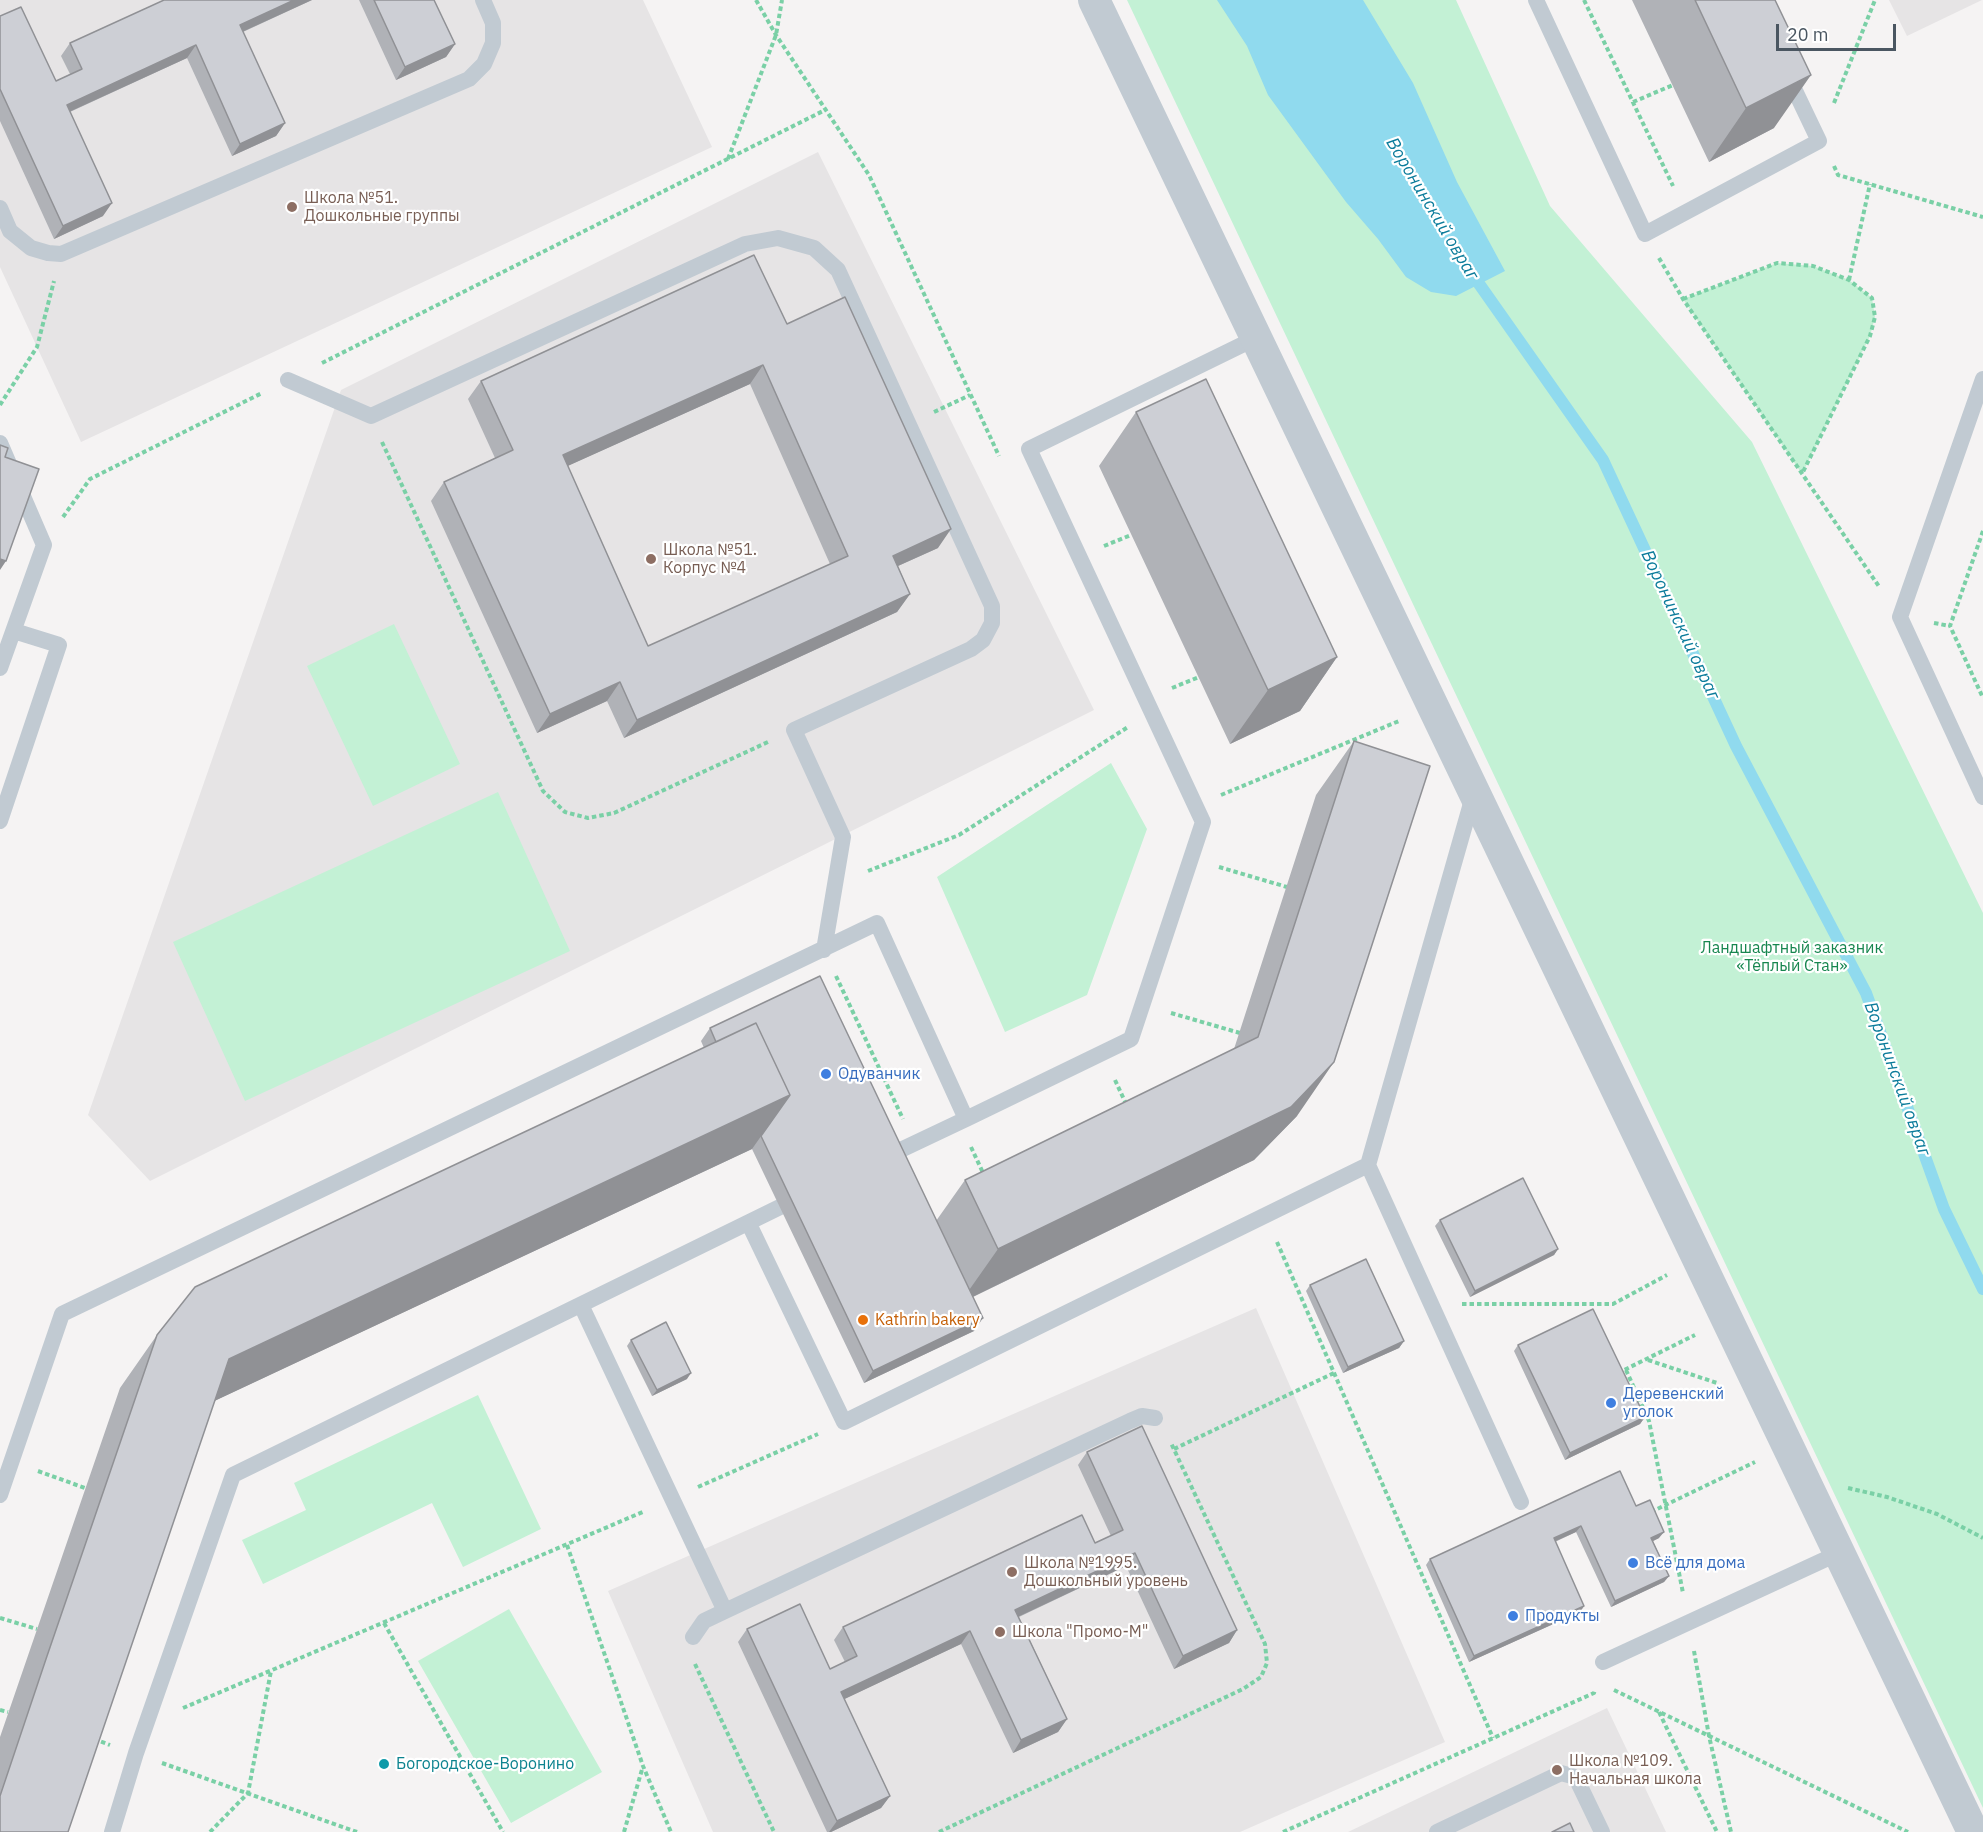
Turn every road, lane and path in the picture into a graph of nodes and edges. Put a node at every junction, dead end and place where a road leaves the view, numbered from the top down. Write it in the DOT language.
graph roads {
  1 [pos="483,0"];
  2 [pos="756,0"];
  3 [pos="782,0"];
  4 [pos="1094,0"];
  5 [pos="1536,0"];
  6 [pos="1584,0"];
  7 [pos="1875,0"];
  8 [pos="776,35"];
  9 [pos="1781,60"];
  10 [pos="1673,85"];
  11 [pos="1633,102"];
  12 [pos="825,110"];
  13 [pos="1819,141"];
  14 [pos="728,159"];
  15 [pos="1870,184"];
  16 [pos="0,208"];
  17 [pos="1684,212"];
  18 [pos="1983,217"];
  19 [pos="1645,234"];
  20 [pos="61,254"];
  21 [pos="1849,280"];
  22 [pos="1683,300"];
  23 [pos="1256,338"];
  24 [pos="1983,379"];
  25 [pos="288,380"];
  26 [pos="971,395"];
  27 [pos="0,405"];
  28 [pos="370,416"];
  29 [pos="908,423"];
  30 [pos="0,443"];
  31 [pos="1029,449"];
  32 [pos="1802,474"];
  33 [pos="1983,531"];
  34 [pos="44,545"];
  35 [pos="1977,549"];
  36 [pos="1983,551"];
  37 [pos="1863,562"];
  38 [pos="14,631"];
  39 [pos="0,668"];
  40 [pos="1983,698"];
  41 [pos="1152,712"];
  42 [pos="1408,717"];
  43 [pos="794,730"];
  44 [pos="1474,793"];
  45 [pos="1983,797"];
  46 [pos="1195,806"];
  47 [pos="0,821"];
  48 [pos="1191,859"];
  49 [pos="836,883"];
  50 [pos="1287,886"];
  51 [pos="824,950"];
  52 [pos="1143,1004"];
  53 [pos="1240,1033"];
  54 [pos="1102,1053"];
  55 [pos="1130,1111"];
  56 [pos="963,1121"];
  57 [pos="915,1144"];
  58 [pos="890,1155"];
  59 [pos="1368,1165"];
  60 [pos="987,1181"];
  61 [pos="780,1208"];
  62 [pos="1265,1216"];
  63 [pos="749,1224"];
  64 [pos="1673,1272"];
  65 [pos="1431,1304"];
  66 [pos="581,1305"];
  67 [pos="1701,1332"];
  68 [pos="1647,1360"];
  69 [pos="1335,1373"];
  70 [pos="1617,1374"];
  71 [pos="1727,1387"];
  72 [pos="1155,1418"];
  73 [pos="844,1422"];
  74 [pos="1174,1449"];
  75 [pos="1761,1459"];
  76 [pos="11,1462"];
  77 [pos="1803,1477"];
  78 [pos="85,1488"];
  79 [pos="0,1495"];
  80 [pos="672,1498"];
  81 [pos="1521,1502"];
  82 [pos="1648,1514"];
  83 [pos="1983,1538"];
  84 [pos="567,1545"];
  85 [pos="1839,1553"];
  86 [pos="725,1611"];
  87 [pos="0,1618"];
  88 [pos="384,1623"];
  89 [pos="37,1629"];
  90 [pos="693,1637"];
  91 [pos="1603,1662"];
  92 [pos="271,1671"];
  93 [pos="1597,1682"];
  94 [pos="0,1710"];
  95 [pos="1658,1711"];
  96 [pos="8,1712"];
  97 [pos="146,1724"];
  98 [pos="92,1738"];
  99 [pos="1493,1738"];
  100 [pos="136,1753"];
  101 [pos="643,1766"];
  102 [pos="248,1793"];
  103 [pos="112,1832"];
  104 [pos="210,1832"];
  105 [pos="357,1832"];
  106 [pos="503,1832"];
  107 [pos="624,1832"];
  108 [pos="671,1832"];
  109 [pos="774,1832"];
  110 [pos="939,1832"];
  111 [pos="1283,1832"];
  112 [pos="1437,1832"];
  113 [pos="1602,1832"];
  114 [pos="1718,1832"];
  115 [pos="1908,1832"];
  116 [pos="1973,1832"];
  1 -- 20 [label="lane"];
  2 -- 8 [label="path"];
  3 -- 8 [label="path"];
  4 -- 23 [label="street"];
  5 -- 19 [label="lane"];
  6 -- 11 [label="path"];
  7 -- 13 [label="path"];
  8 -- 12 [label="path"];
  8 -- 14 [label="path"];
  9 -- 13 [label="lane"];
  10 -- 11 [label="path"];
  11 -- 17 [label="path"];
  12 -- 14 [label="path"];
  12 -- 26 [label="path"];
  13 -- 15 [label="path"];
  13 -- 17 [label="lane"];
  14 -- 25 [label="path"];
  15 -- 18 [label="path"];
  15 -- 21 [label="path"];
  16 -- 20 [label="lane"];
  17 -- 19 [label="lane"];
  19 -- 22 [label="path"];
  20 -- 27 [label="path"];
  21 -- 22 [label="path"];
  21 -- 32 [label="path"];
  22 -- 32 [label="path"];
  23 -- 31 [label="lane"];
  23 -- 44 [label="street"];
  24 -- 45 [label="lane"];
  25 -- 28 [label="lane"];
  25 -- 34 [label="path"];
  26 -- 29 [label="path"];
  26 -- 31 [label="path"];
  28 -- 29 [label="lane"];
  28 -- 43 [label="path"];
  29 -- 43 [label="lane"];
  30 -- 34 [label="lane"];
  31 -- 41 [label="lane"];
  32 -- 37 [label="path"];
  33 -- 35 [label="path"];
  34 -- 38 [label="lane"];
  35 -- 36 [label="path"];
  35 -- 40 [label="path"];
  38 -- 39 [label="lane"];
  38 -- 47 [label="lane"];
  41 -- 46 [label="lane"];
  41 -- 49 [label="path"];
  42 -- 46 [label="path"];
  43 -- 49 [label="lane"];
  44 -- 59 [label="lane"];
  44 -- 77 [label="street"];
  46 -- 48 [label="lane"];
  48 -- 50 [label="path"];
  48 -- 52 [label="lane"];
  49 -- 51 [label="lane"];
  51 -- 56 [label="lane"];
  51 -- 57 [label="path"];
  51 -- 76 [label="lane"];
  52 -- 53 [label="path"];
  52 -- 54 [label="lane"];
  54 -- 55 [label="path"];
  54 -- 56 [label="lane"];
  56 -- 57 [label="lane"];
  56 -- 60 [label="path"];
  57 -- 58 [label="lane"];
  59 -- 62 [label="lane"];
  59 -- 65 [label="lane"];
  61 -- 63 [label="lane"];
  62 -- 69 [label="path"];
  62 -- 73 [label="lane"];
  63 -- 66 [label="lane"];
  63 -- 73 [label="lane"];
  64 -- 65 [label="path"];
  65 -- 81 [label="lane"];
  66 -- 80 [label="lane"];
  66 -- 97 [label="lane"];
  67 -- 68 [label="path"];
  68 -- 70 [label="path"];
  68 -- 71 [label="path"];
  69 -- 74 [label="path"];
  69 -- 99 [label="path"];
  72 -- 74 [label="path"];
  72 -- 86 [label="lane"];
  73 -- 80 [label="path"];
  74 -- 110 [label="path"];
  75 -- 82 [label="path"];
  76 -- 78 [label="path"];
  76 -- 79 [label="lane"];
  77 -- 83 [label="path"];
  77 -- 85 [label="street"];
  80 -- 84 [label="path"];
  80 -- 86 [label="lane"];
  84 -- 88 [label="path"];
  84 -- 101 [label="path"];
  85 -- 91 [label="lane"];
  85 -- 116 [label="street"];
  86 -- 90 [label="lane"];
  87 -- 89 [label="path"];
  88 -- 92 [label="path"];
  88 -- 106 [label="path"];
  90 -- 109 [label="path"];
  91 -- 93 [label="path"];
  92 -- 97 [label="path"];
  92 -- 102 [label="path"];
  93 -- 95 [label="path"];
  93 -- 99 [label="path"];
  94 -- 96 [label="path"];
  95 -- 114 [label="path"];
  95 -- 115 [label="path"];
  97 -- 100 [label="lane"];
  98 -- 100 [label="path"];
  99 -- 111 [label="path"];
  100 -- 102 [label="path"];
  100 -- 103 [label="lane"];
  101 -- 107 [label="path"];
  101 -- 108 [label="path"];
  102 -- 104 [label="path"];
  102 -- 105 [label="path"];
  112 -- 113 [label="lane"];
}
